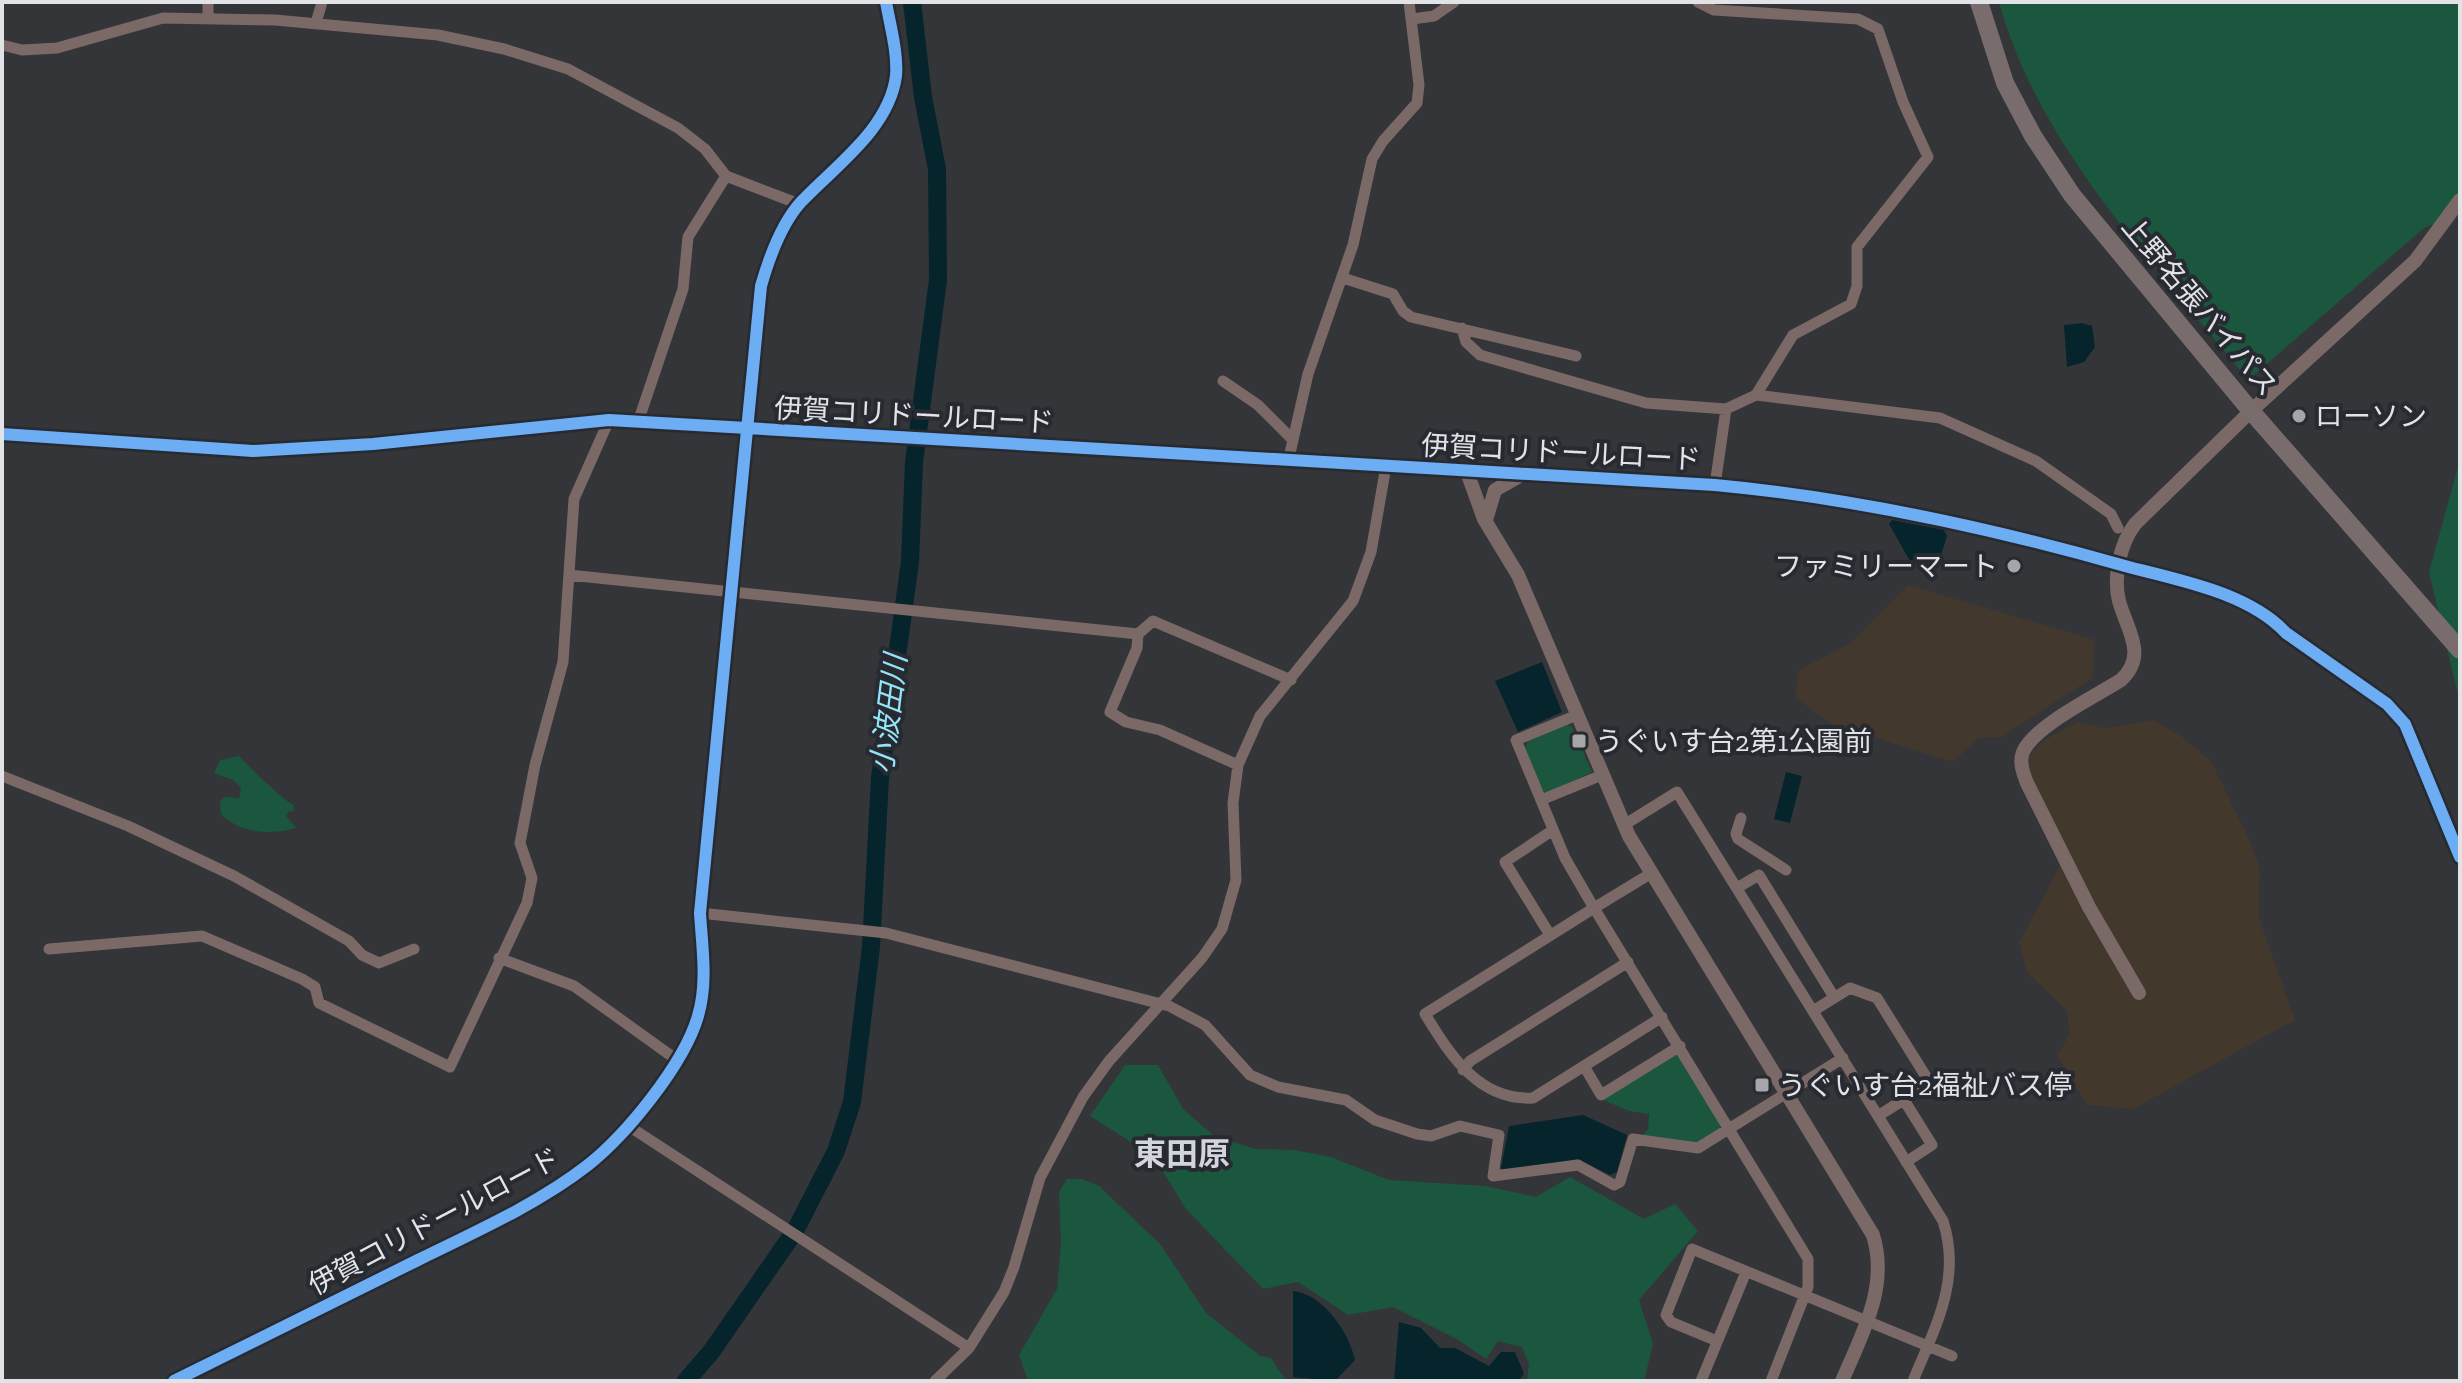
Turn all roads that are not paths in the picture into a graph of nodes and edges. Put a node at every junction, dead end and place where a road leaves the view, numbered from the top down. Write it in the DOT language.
graph roads {
  1 [pos="208,2"];
  2 [pos="322,2"];
  3 [pos="886,2"];
  4 [pos="1409,2"];
  5 [pos="1454,2"];
  6 [pos="1698,2"];
  7 [pos="1979,2"];
  8 [pos="208,19"];
  9 [pos="1412,19"];
  10 [pos="316,23"];
  11 [pos="2,45"];
  12 [pos="726,176"];
  13 [pos="2460,200"];
  14 [pos="799,204"];
  15 [pos="1343,278"];
  16 [pos="1462,328"];
  17 [pos="1576,356"];
  18 [pos="1223,381"];
  19 [pos="1756,395"];
  20 [pos="1726,409"];
  21 [pos="2251,411"];
  22 [pos="609,420"];
  23 [pos="638,422"];
  24 [pos="747,430"];
  25 [pos="2,434"];
  26 [pos="1292,439"];
  27 [pos="1288,462"];
  28 [pos="1386,466"];
  29 [pos="1467,472"];
  30 [pos="1522,475"];
  31 [pos="1715,485"];
  32 [pos="1488,526"];
  33 [pos="2118,528"];
  34 [pos="2120,564"];
  35 [pos="569,575"];
  36 [pos="731,592"];
  37 [pos="1138,634"];
  38 [pos="2460,650"];
  39 [pos="1291,680"];
  40 [pos="1577,715"];
  41 [pos="1238,765"];
  42 [pos="1602,775"];
  43 [pos="2,776"];
  44 [pos="1541,800"];
  45 [pos="1741,818"];
  46 [pos="1624,825"];
  47 [pos="1553,830"];
  48 [pos="2460,857"];
  49 [pos="1650,874"];
  50 [pos="1759,875"];
  51 [pos="1737,888"];
  52 [pos="1594,908"];
  53 [pos="700,913"];
  54 [pos="1550,935"];
  55 [pos="49,949"];
  56 [pos="414,949"];
  57 [pos="499,958"];
  58 [pos="1628,962"];
  59 [pos="2139,993"];
  60 [pos="1834,997"];
  61 [pos="1158,1004"];
  62 [pos="1813,1011"];
  63 [pos="1662,1017"];
  64 [pos="1680,1046"];
  65 [pos="1843,1058"];
  66 [pos="677,1060"];
  67 [pos="1584,1066"];
  68 [pos="1463,1070"];
  69 [pos="1787,1094"];
  70 [pos="1904,1100"];
  71 [pos="1878,1116"];
  72 [pos="627,1125"];
  73 [pos="1730,1128"];
  74 [pos="1906,1162"];
  75 [pos="1746,1272"];
  76 [pos="1805,1297"];
  77 [pos="1867,1321"];
  78 [pos="1717,1341"];
  79 [pos="1927,1346"];
  80 [pos="969,1348"];
  81 [pos="1952,1356"];
  82 [pos="174,1381"];
  83 [pos="935,1381"];
  84 [pos="1701,1381"];
  85 [pos="1771,1381"];
  86 [pos="1842,1381"];
  87 [pos="1913,1381"];
  1 -- 8 [label="street"];
  2 -- 10 [label="street"];
  3 -- 14 [label="street"];
  4 -- 9 [label="street"];
  5 -- 9 [label="street"];
  6 -- 19 [label="street"];
  7 -- 21 [label="highway, 上野名張バイパス"];
  8 -- 10 [label="street"];
  8 -- 11 [label="street"];
  9 -- 15 [label="street"];
  10 -- 12 [label="street"];
  12 -- 14 [label="street"];
  12 -- 23 [label="street"];
  13 -- 21 [label="street"];
  14 -- 24 [label="street"];
  15 -- 16 [label="street"];
  15 -- 26 [label="street"];
  16 -- 17 [label="street"];
  16 -- 20 [label="street"];
  18 -- 26 [label="street"];
  19 -- 20 [label="street"];
  19 -- 33 [label="street"];
  20 -- 31 [label="street"];
  21 -- 34 [label="street"];
  21 -- 38 [label="highway, 上野名張バイパス"];
  22 -- 23 [label="street"];
  22 -- 25 [label="street"];
  22 -- 35 [label="street"];
  23 -- 24 [label="street"];
  24 -- 27 [label="street, 伊賀コリドールロード"];
  24 -- 36 [label="street, 伊賀コリドールロード"];
  26 -- 27 [label="street"];
  27 -- 28 [label="street, 伊賀コリドールロード"];
  28 -- 29 [label="street, 伊賀コリドールロード"];
  28 -- 39 [label="street"];
  29 -- 30 [label="street, 伊賀コリドールロード"];
  29 -- 32 [label="street"];
  30 -- 31 [label="street, 伊賀コリドールロード"];
  30 -- 32 [label="street"];
  31 -- 34 [label="street, 伊賀コリドールロード"];
  32 -- 40 [label="street"];
  34 -- 48 [label="street, 伊賀コリドールロード"];
  34 -- 59 [label="street"];
  35 -- 36 [label="street"];
  35 -- 57 [label="street"];
  36 -- 37 [label="street"];
  36 -- 53 [label="street, 伊賀コリドールロード"];
  37 -- 39 [label="street"];
  37 -- 41 [label="street"];
  39 -- 41 [label="street"];
  40 -- 42 [label="street"];
  40 -- 44 [label="street"];
  41 -- 61 [label="street"];
  42 -- 44 [label="street"];
  42 -- 46 [label="street"];
  43 -- 56 [label="street"];
  44 -- 47 [label="street"];
  45 -- 50 [label="street"];
  46 -- 49 [label="street"];
  46 -- 51 [label="street"];
  47 -- 52 [label="street"];
  47 -- 54 [label="street"];
  49 -- 52 [label="street"];
  49 -- 69 [label="street"];
  50 -- 51 [label="street"];
  50 -- 60 [label="street"];
  51 -- 62 [label="street"];
  52 -- 54 [label="street"];
  52 -- 58 [label="street"];
  53 -- 61 [label="street"];
  53 -- 66 [label="street, 伊賀コリドールロード"];
  54 -- 68 [label="street"];
  55 -- 57 [label="street"];
  57 -- 66 [label="street"];
  58 -- 63 [label="street"];
  58 -- 68 [label="street"];
  60 -- 62 [label="street"];
  60 -- 70 [label="street"];
  61 -- 73 [label="street"];
  61 -- 80 [label="street"];
  62 -- 65 [label="street"];
  63 -- 64 [label="street"];
  63 -- 67 [label="street"];
  64 -- 67 [label="street"];
  64 -- 73 [label="street"];
  65 -- 69 [label="street"];
  65 -- 71 [label="street"];
  66 -- 72 [label="street, 伊賀コリドールロード"];
  67 -- 68 [label="street"];
  69 -- 73 [label="street"];
  69 -- 77 [label="street"];
  70 -- 71 [label="street"];
  70 -- 74 [label="street"];
  71 -- 74 [label="street"];
  72 -- 80 [label="street"];
  72 -- 82 [label="street, 伊賀コリドールロード"];
  73 -- 76 [label="street"];
  74 -- 79 [label="street"];
  75 -- 76 [label="street"];
  75 -- 78 [label="street"];
  75 -- 78 [label="street"];
  76 -- 77 [label="street"];
  76 -- 85 [label="street"];
  77 -- 79 [label="street"];
  77 -- 86 [label="street"];
  78 -- 84 [label="street"];
  79 -- 81 [label="street"];
  79 -- 87 [label="street"];
  80 -- 83 [label="street"];
}
